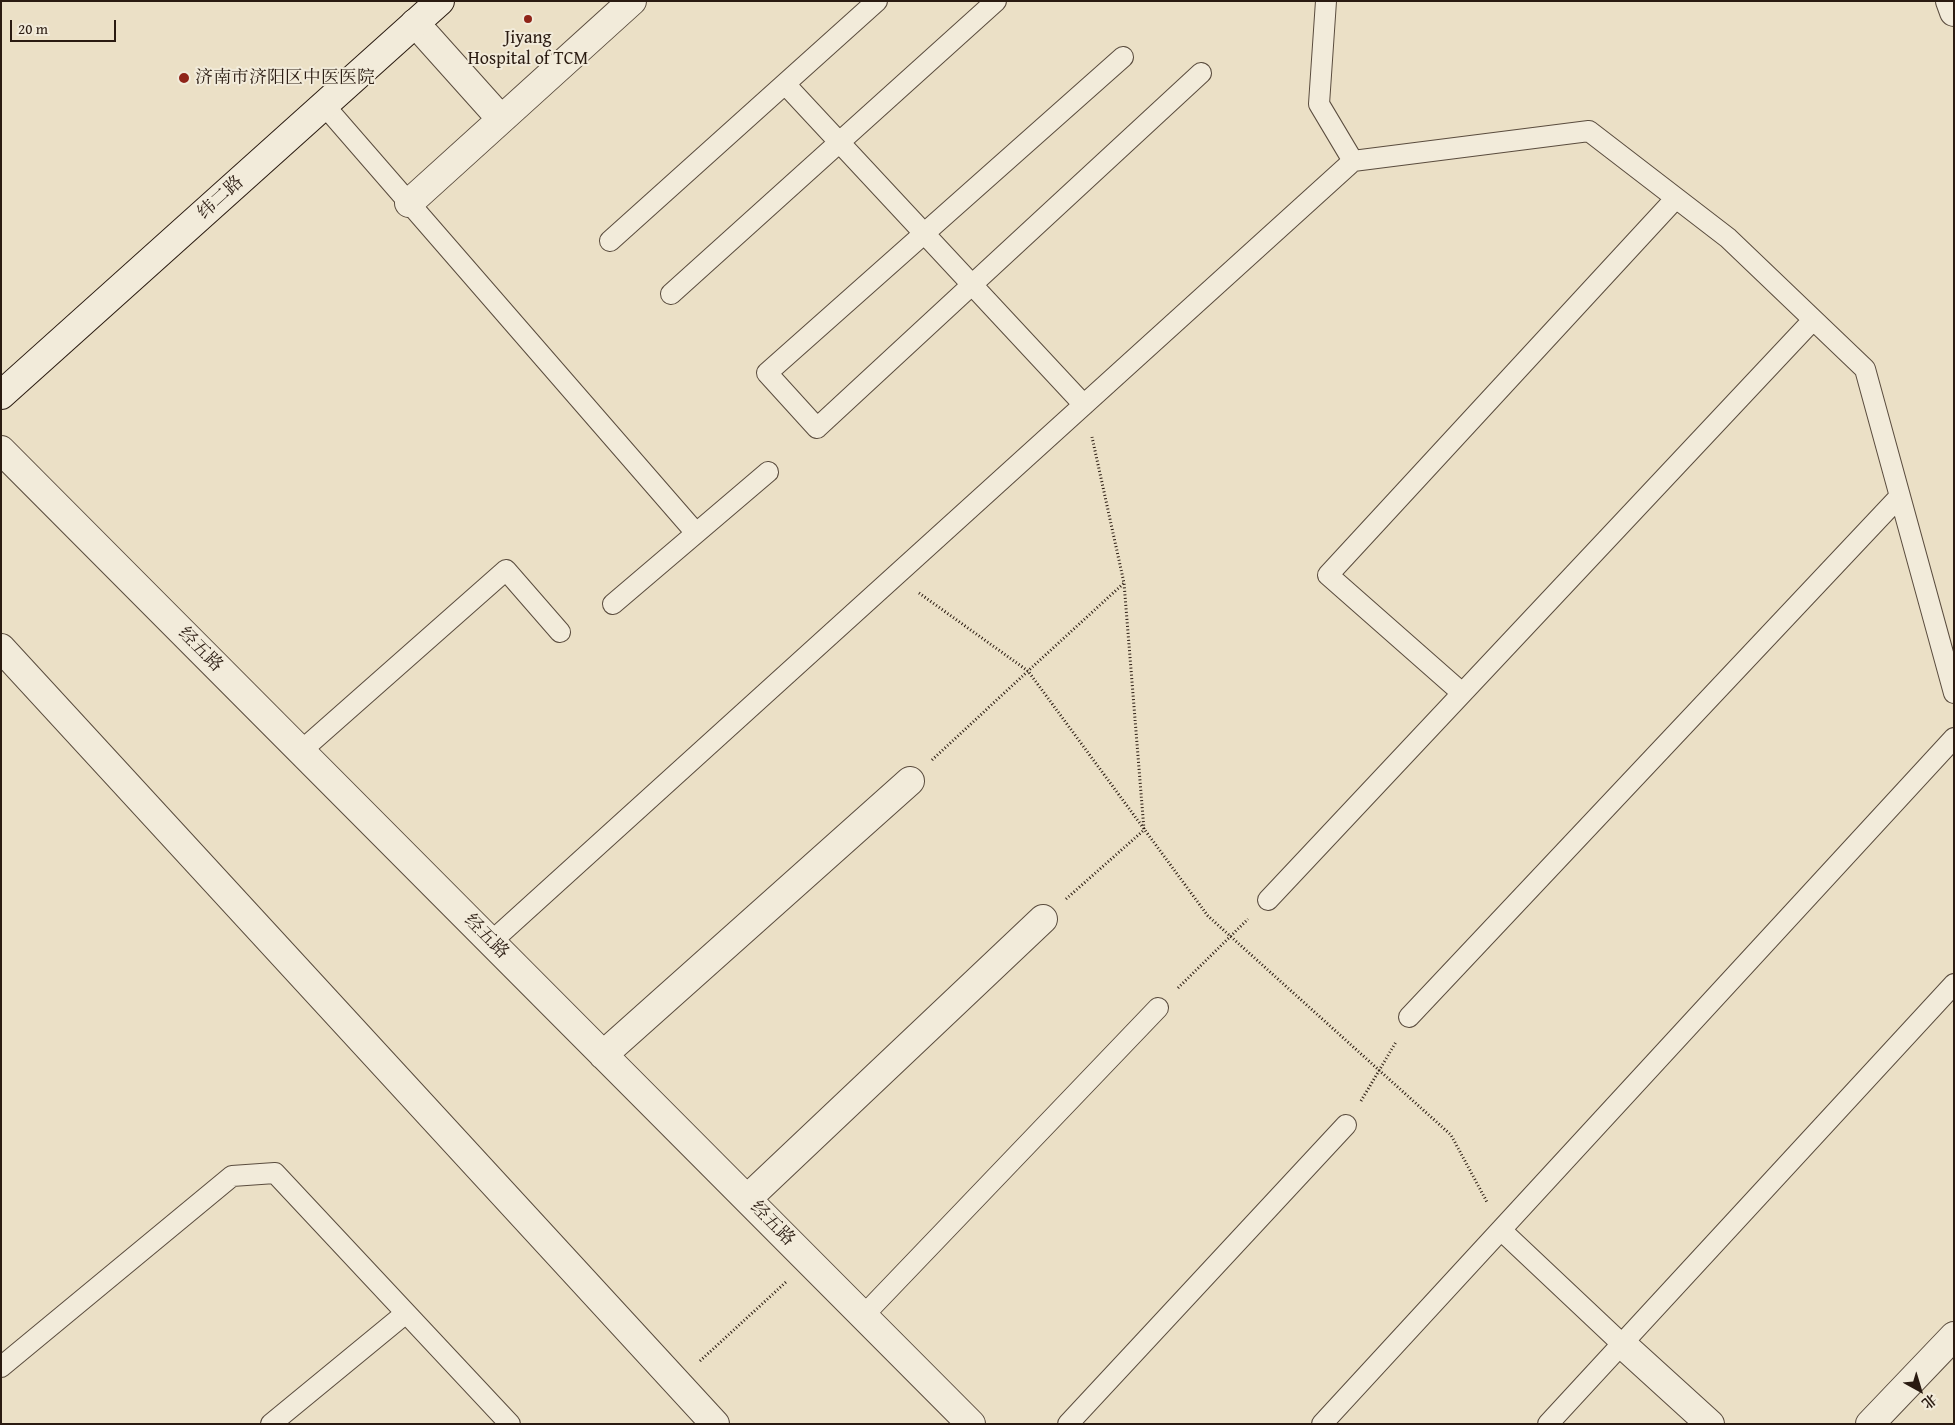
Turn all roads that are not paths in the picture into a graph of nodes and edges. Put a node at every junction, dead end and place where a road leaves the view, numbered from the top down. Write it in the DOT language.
graph roads {
  1 [pos="440,1"];
  2 [pos="632,1"];
  3 [pos="877,1"];
  4 [pos="996,1"];
  5 [pos="1326,1"];
  6 [pos="1950,1"];
  7 [pos="1954,12"];
  8 [pos="416,23"];
  9 [pos="1123,57"];
  10 [pos="1201,73"];
  11 [pos="786,85"];
  12 [pos="324,105"];
  13 [pos="501,119"];
  14 [pos="841,143"];
  15 [pos="1353,161"];
  16 [pos="1676,198"];
  17 [pos="408,203"];
  18 [pos="925,234"];
  19 [pos="610,241"];
  20 [pos="973,285"];
  21 [pos="671,294"];
  22 [pos="1813,320"];
  23 [pos="1,395"];
  24 [pos="1084,405"];
  25 [pos="1,450"];
  26 [pos="768,472"];
  27 [pos="1900,496"];
  28 [pos="696,533"];
  29 [pos="613,604"];
  30 [pos="560,632"];
  31 [pos="1,648"];
  32 [pos="1462,693"];
  33 [pos="1954,693"];
  34 [pos="1954,738"];
  35 [pos="301,752"];
  36 [pos="910,781"];
  37 [pos="1268,900"];
  38 [pos="1043,919"];
  39 [pos="491,942"];
  40 [pos="1954,984"];
  41 [pos="1158,1008"];
  42 [pos="1409,1017"];
  43 [pos="603,1055"];
  44 [pos="1346,1125"];
  45 [pos="747,1199"];
  46 [pos="1501,1230"];
  47 [pos="406,1313"];
  48 [pos="863,1316"];
  49 [pos="1954,1336"];
  50 [pos="1622,1344"];
  51 [pos="1,1367"];
  52 [pos="271,1424"];
  53 [pos="510,1424"];
  54 [pos="715,1424"];
  55 [pos="971,1424"];
  56 [pos="1068,1424"];
  57 [pos="1322,1424"];
  58 [pos="1548,1424"];
  59 [pos="1710,1424"];
  60 [pos="1870,1424"];
  1 -- 8 [label="street, 纬二路"];
  2 -- 13 [label="street"];
  3 -- 11 [label="lane"];
  4 -- 14 [label="lane"];
  5 -- 15 [label="lane"];
  6 -- 7 [label="street"];
  8 -- 12 [label="street, 纬二路"];
  8 -- 13 [label="street"];
  9 -- 18 [label="lane"];
  10 -- 20 [label="lane"];
  11 -- 14 [label="lane"];
  11 -- 19 [label="lane"];
  12 -- 17 [label="lane"];
  12 -- 23 [label="street, 纬二路"];
  13 -- 17 [label="street"];
  14 -- 18 [label="lane"];
  14 -- 21 [label="lane"];
  15 -- 16 [label="lane"];
  15 -- 24 [label="lane"];
  16 -- 22 [label="lane"];
  16 -- 32 [label="lane"];
  17 -- 28 [label="lane"];
  18 -- 20 [label="lane"];
  18 -- 20 [label="lane"];
  20 -- 24 [label="lane"];
  22 -- 27 [label="lane"];
  22 -- 32 [label="lane"];
  24 -- 39 [label="lane"];
  25 -- 35 [label="street, 经五路"];
  26 -- 28 [label="lane"];
  27 -- 33 [label="lane"];
  27 -- 42 [label="lane"];
  28 -- 29 [label="lane"];
  30 -- 35 [label="lane"];
  31 -- 54 [label="street"];
  32 -- 37 [label="lane"];
  34 -- 46 [label="lane"];
  35 -- 39 [label="street, 经五路"];
  36 -- 43 [label="street"];
  38 -- 45 [label="street"];
  39 -- 43 [label="street, 经五路"];
  40 -- 50 [label="lane"];
  41 -- 48 [label="lane"];
  43 -- 45 [label="street, 经五路"];
  44 -- 56 [label="lane"];
  45 -- 48 [label="street, 经五路"];
  46 -- 50 [label="lane"];
  46 -- 57 [label="lane"];
  47 -- 51 [label="lane"];
  47 -- 52 [label="lane"];
  47 -- 53 [label="lane"];
  48 -- 55 [label="street, 经五路"];
  49 -- 60 [label="street"];
  50 -- 58 [label="lane"];
  50 -- 59 [label="street"];
}
